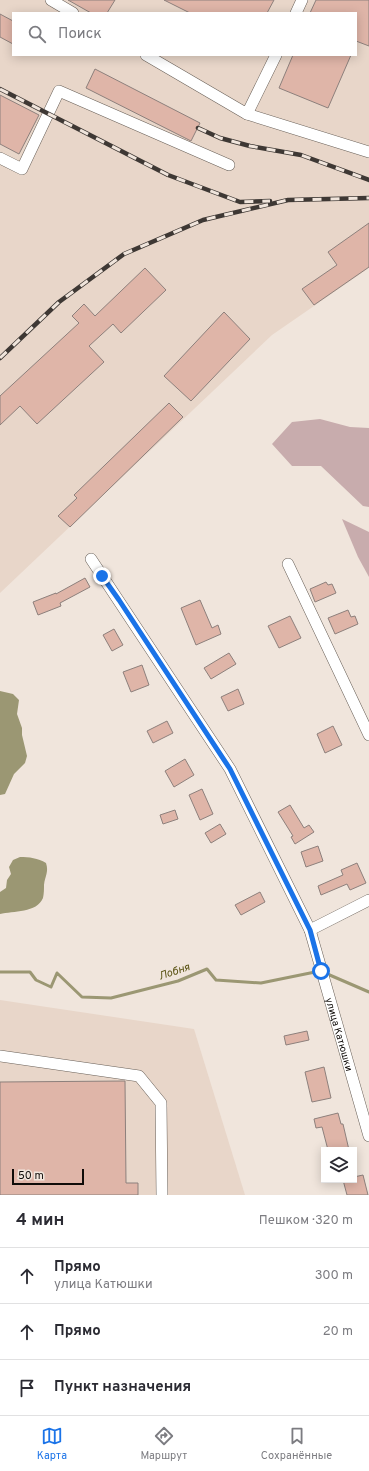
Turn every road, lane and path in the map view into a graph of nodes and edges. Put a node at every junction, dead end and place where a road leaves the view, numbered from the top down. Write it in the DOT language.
graph roads {
  1 [pos="51,0"];
  2 [pos="302,0"];
  3 [pos="72,12"];
  4 [pos="296,12"];
  5 [pos="148,56"];
  6 [pos="276,56"];
  7 [pos="247,114"];
  8 [pos="369,152"];
  9 [pos="0,158"];
  10 [pos="229,165"];
  11 [pos="91,559"];
  12 [pos="288,564"];
  13 [pos="369,735"];
  14 [pos="369,900"];
  15 [pos="310,930"];
  16 [pos="0,1056"];
  17 [pos="369,1136"];
  18 [pos="162,1195"];
  1 -- 3 [label="street"];
  2 -- 4 [label="street"];
  5 -- 7 [label="street"];
  6 -- 7 [label="street"];
  7 -- 8 [label="street"];
  9 -- 10 [label="street"];
  11 -- 15 [label="street, улица Катюшки"];
  12 -- 13 [label="street"];
  14 -- 15 [label="street"];
  15 -- 17 [label="street, улица Катюшки"];
  16 -- 18 [label="street"];
}
